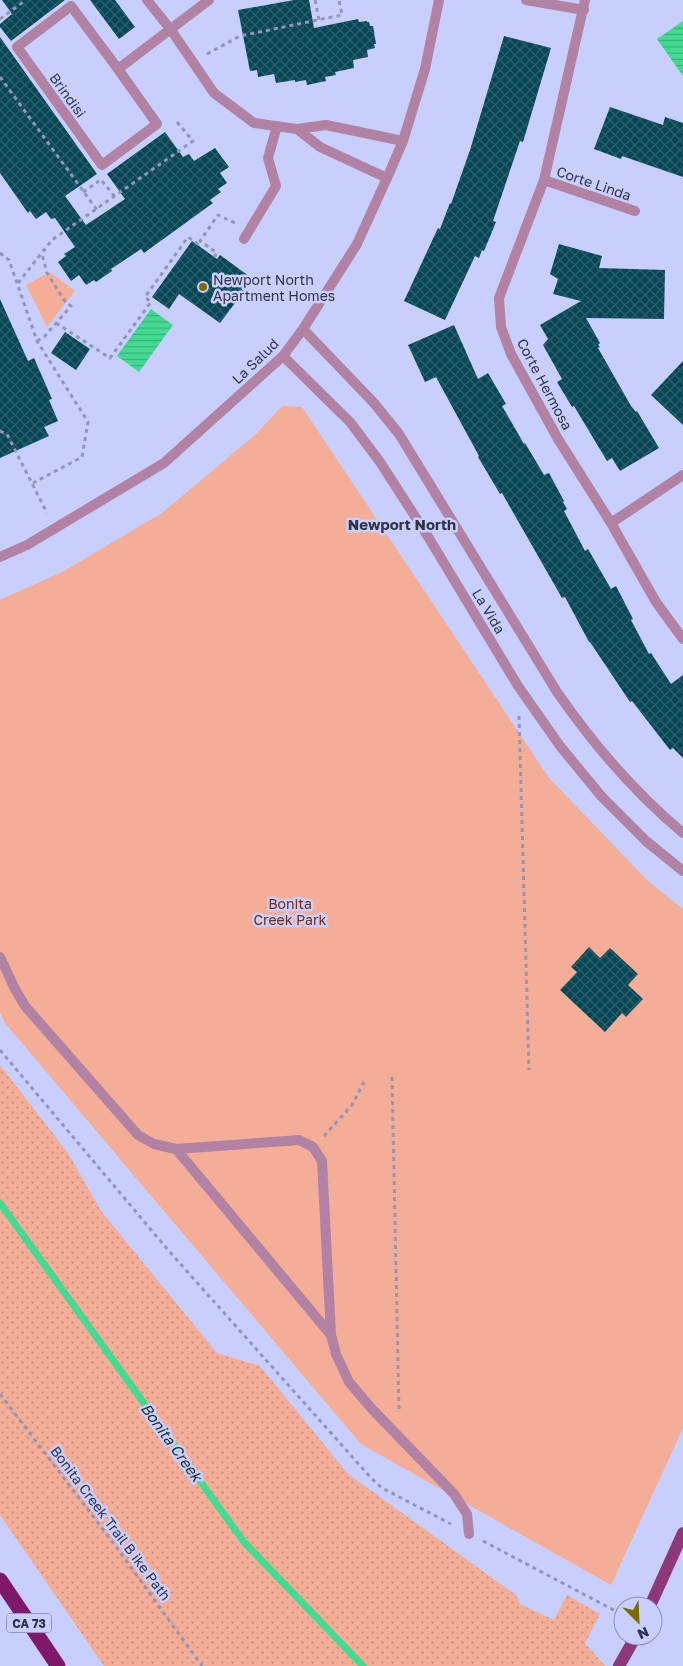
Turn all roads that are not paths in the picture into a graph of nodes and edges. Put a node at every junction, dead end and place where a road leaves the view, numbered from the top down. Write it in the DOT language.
graph roads {
  1 [pos="148,0"];
  2 [pos="209,0"];
  3 [pos="439,0"];
  4 [pos="526,0"];
  5 [pos="584,5"];
  6 [pos="171,30"];
  7 [pos="118,69"];
  8 [pos="277,126"];
  9 [pos="297,129"];
  10 [pos="403,141"];
  11 [pos="387,178"];
  12 [pos="544,180"];
  13 [pos="635,211"];
  14 [pos="247,234"];
  15 [pos="303,329"];
  16 [pos="283,356"];
  17 [pos="683,475"];
  18 [pos="611,522"];
  19 [pos="0,558"];
  20 [pos="683,639"];
  21 [pos="683,832"];
  22 [pos="683,871"];
  23 [pos="0,958"];
  24 [pos="176,1149"];
  25 [pos="331,1335"];
  26 [pos="683,1533"];
  27 [pos="469,1534"];
  28 [pos="0,1580"];
  29 [pos="655,1596"];
  30 [pos="631,1646"];
  31 [pos="58,1666"];
  32 [pos="620,1666"];
  1 -- 6 [label="street"];
  2 -- 6 [label="street"];
  3 -- 10 [label="street, La Salud"];
  4 -- 5 [label="street"];
  5 -- 12 [label="street, Corte Hermosa"];
  6 -- 7 [label="street"];
  6 -- 8 [label="street"];
  7 -- 7 [label="street, Brindisi"];
  8 -- 9 [label="street"];
  8 -- 14 [label="street"];
  9 -- 10 [label="street"];
  9 -- 11 [label="street"];
  10 -- 11 [label="street, La Salud"];
  11 -- 15 [label="street, La Salud"];
  12 -- 13 [label="street, Corte Linda"];
  12 -- 18 [label="street, Corte Hermosa"];
  15 -- 16 [label="street, La Salud"];
  15 -- 21 [label="street, La Vida"];
  16 -- 19 [label="street, La Salud"];
  16 -- 22 [label="street, La Vida"];
  17 -- 18 [label="street"];
  18 -- 20 [label="street, Corte Hermosa"];
  23 -- 24 [label="street"];
  24 -- 25 [label="street"];
  24 -- 25 [label="street"];
  25 -- 27 [label="street"];
  26 -- 29 [label="main road"];
  28 -- 31 [label="highway, CA 73"];
  30 -- 32 [label="main road"];
}
